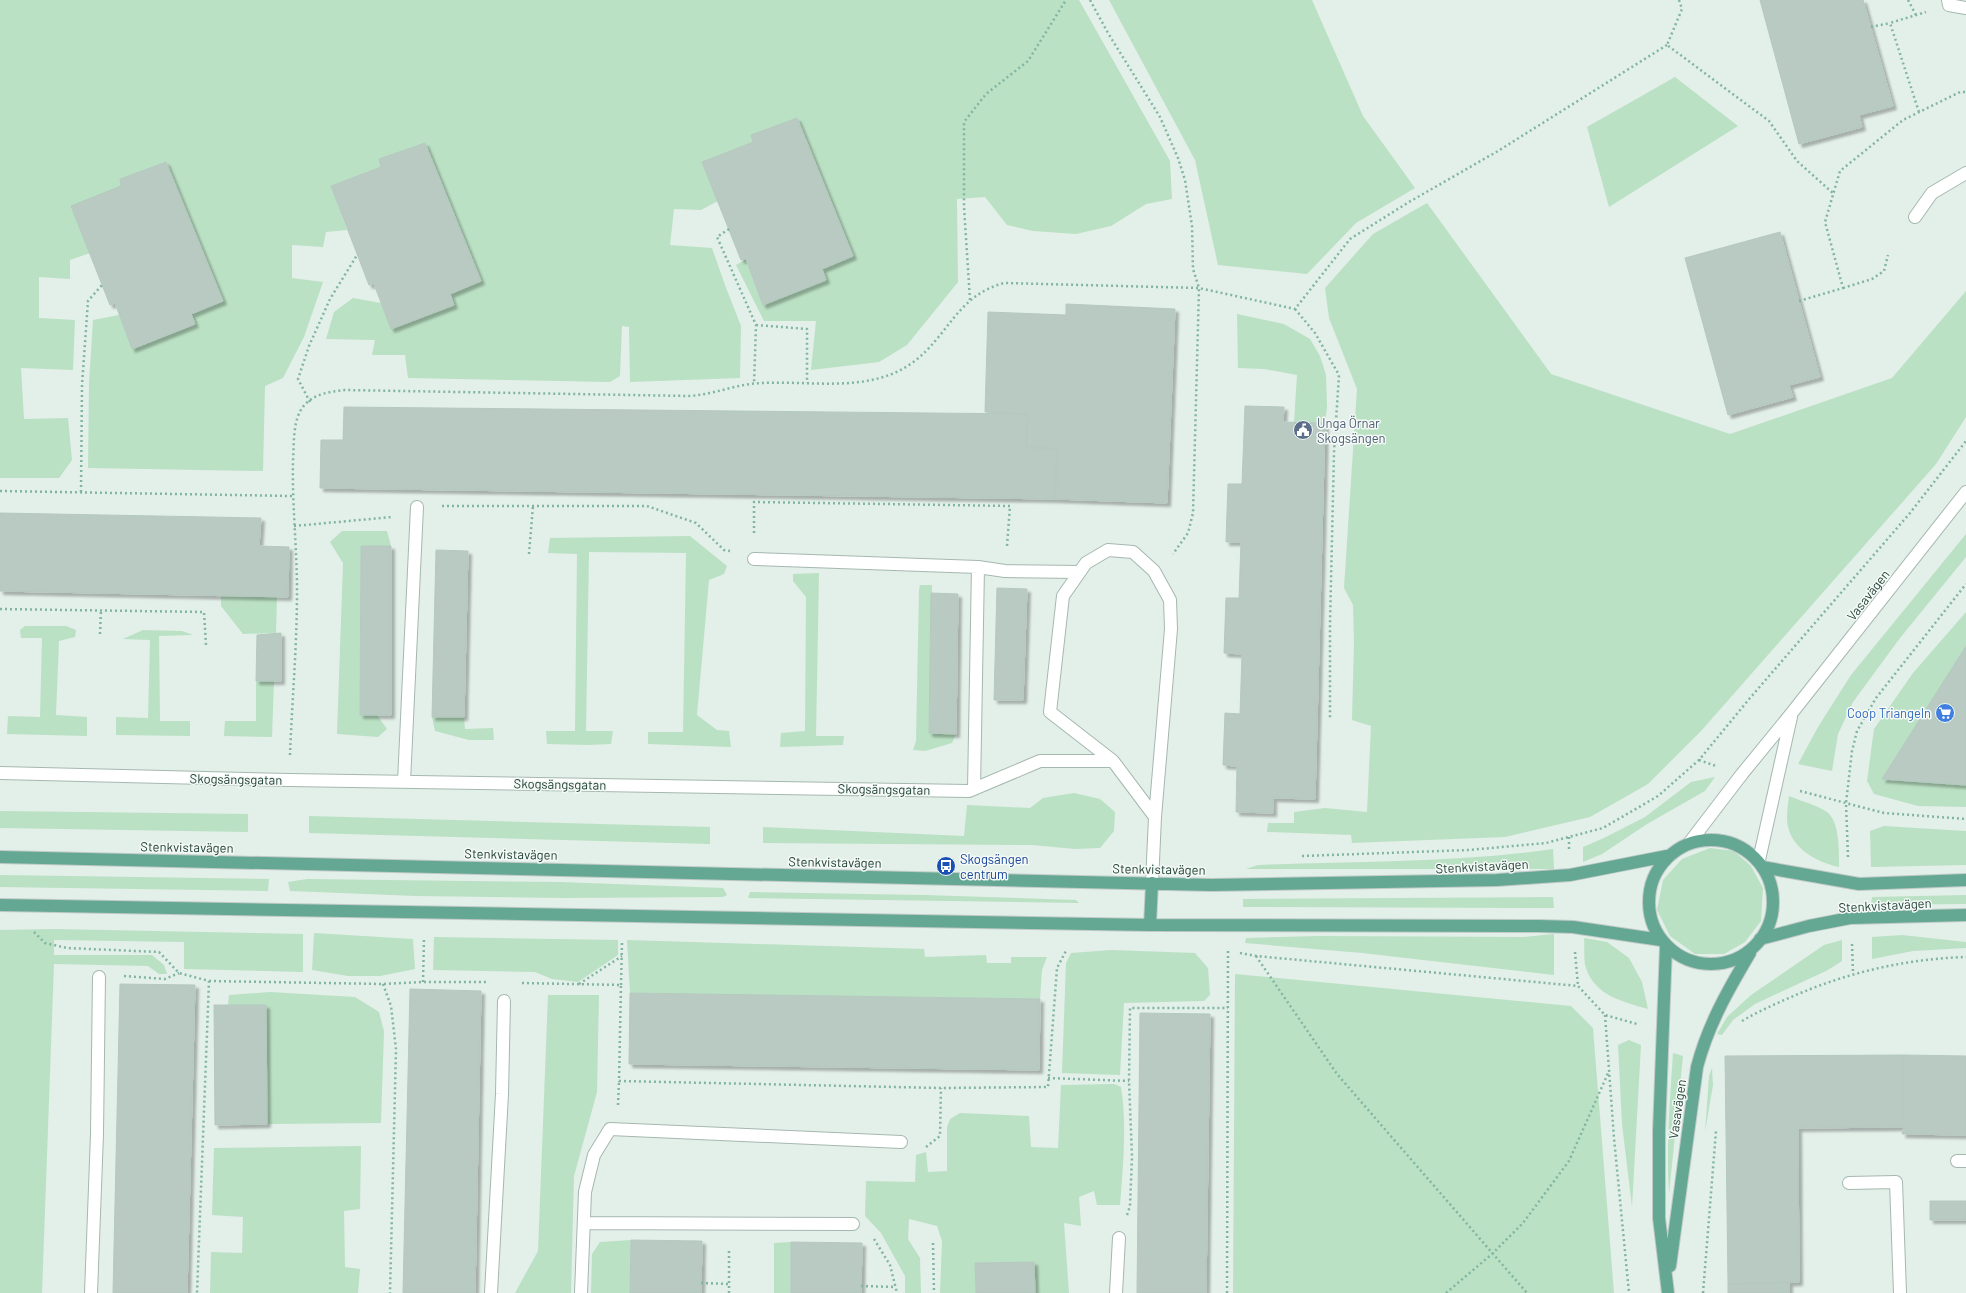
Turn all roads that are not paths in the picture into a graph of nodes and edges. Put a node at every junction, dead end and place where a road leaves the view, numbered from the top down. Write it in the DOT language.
graph roads {
  1 [pos="1948,3"];
  2 [pos="1966,8"];
  3 [pos="1966,173"];
  4 [pos="1915,217"];
  5 [pos="1966,492"];
  6 [pos="417,507"];
  7 [pos="754,559"];
  8 [pos="978,567"];
  9 [pos="1079,572"];
  10 [pos="1791,714"];
  11 [pos="1113,761"];
  12 [pos="0,772"];
  13 [pos="404,782"];
  14 [pos="974,789"];
  15 [pos="1155,816"];
  16 [pos="1690,842"];
  17 [pos="1667,856"];
  18 [pos="0,857"];
  19 [pos="1760,864"];
  20 [pos="1966,880"];
  21 [pos="1152,883"];
  22 [pos="0,905"];
  23 [pos="1966,915"];
  24 [pos="1150,925"];
  25 [pos="1760,940"];
  26 [pos="1663,943"];
  27 [pos="1751,950"];
  28 [pos="99,978"];
  29 [pos="504,1001"];
  30 [pos="901,1142"];
  31 [pos="1849,1183"];
  32 [pos="584,1224"];
  33 [pos="852,1224"];
  34 [pos="1119,1238"];
  35 [pos="1668,1288"];
  36 [pos="91,1293"];
  37 [pos="491,1293"];
  38 [pos="581,1293"];
  39 [pos="1116,1293"];
  40 [pos="1900,1293"];
  1 -- 2 [label="street"];
  3 -- 4 [label="street"];
  5 -- 10 [label="street, Vasavägen"];
  6 -- 13 [label="street"];
  7 -- 8 [label="street"];
  8 -- 9 [label="street"];
  8 -- 14 [label="street"];
  9 -- 11 [label="street"];
  9 -- 15 [label="street"];
  10 -- 16 [label="street, Vasavägen"];
  10 -- 19 [label="street, Vasavägen"];
  11 -- 14 [label="street, Skogsängsgatan"];
  11 -- 15 [label="street"];
  12 -- 13 [label="street, Skogsängsgatan"];
  13 -- 14 [label="street, Skogsängsgatan"];
  15 -- 21 [label="street"];
  16 -- 17 [label="main road"];
  16 -- 19 [label="main road"];
  17 -- 21 [label="main road, Stenkvistavägen"];
  17 -- 26 [label="main road"];
  18 -- 21 [label="main road, Stenkvistavägen"];
  19 -- 20 [label="main road, Stenkvistavägen"];
  19 -- 25 [label="main road"];
  21 -- 24 [label="main road"];
  22 -- 24 [label="main road"];
  23 -- 25 [label="main road, Stenkvistavägen"];
  24 -- 26 [label="main road"];
  25 -- 27 [label="main road"];
  26 -- 27 [label="main road"];
  26 -- 35 [label="main road, Vasavägen"];
  27 -- 35 [label="main road, Vasavägen"];
  28 -- 36 [label="street"];
  29 -- 37 [label="street"];
  30 -- 32 [label="street"];
  31 -- 40 [label="street"];
  32 -- 33 [label="street"];
  32 -- 38 [label="street"];
  34 -- 39 [label="street"];
}
